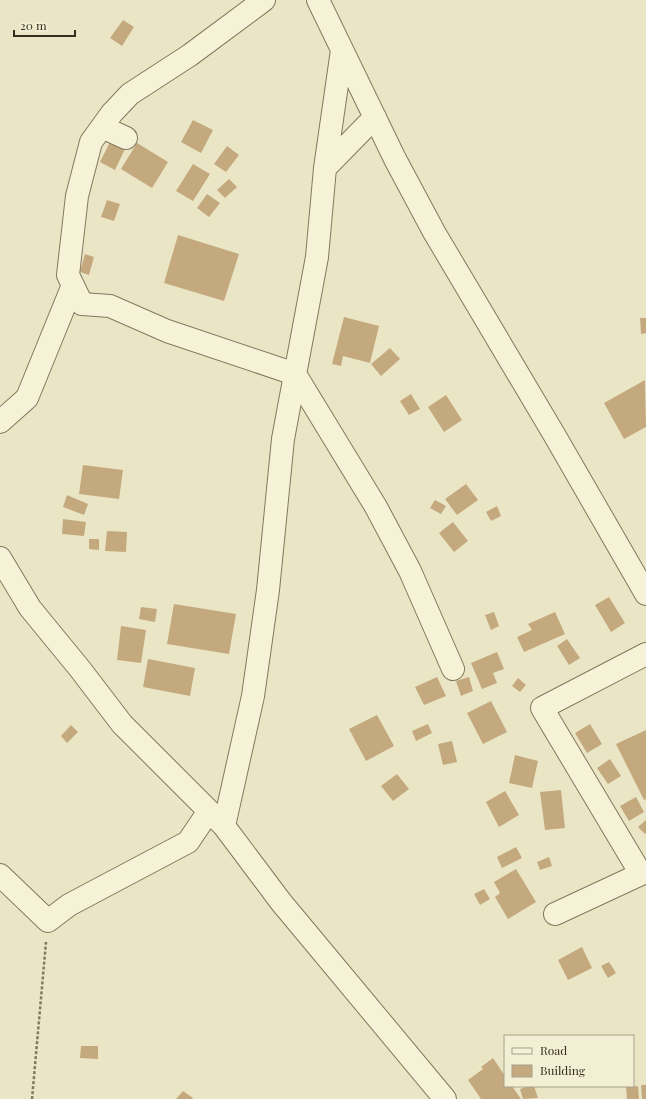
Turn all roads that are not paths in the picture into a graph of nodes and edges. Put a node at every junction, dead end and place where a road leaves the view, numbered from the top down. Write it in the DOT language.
graph roads {
  1 [pos="264,0"];
  2 [pos="318,0"];
  3 [pos="342,50"];
  4 [pos="375,118"];
  5 [pos="102,127"];
  6 [pos="126,138"];
  7 [pos="325,168"];
  8 [pos="73,285"];
  9 [pos="295,374"];
  10 [pos="0,422"];
  11 [pos="0,558"];
  12 [pos="646,594"];
  13 [pos="646,654"];
  14 [pos="453,669"];
  15 [pos="216,819"];
  16 [pos="0,875"];
  17 [pos="555,914"];
  18 [pos="445,1099"];
  1 -- 5 [label="street"];
  2 -- 3 [label="street"];
  3 -- 4 [label="street"];
  3 -- 7 [label="street"];
  4 -- 7 [label="street"];
  4 -- 12 [label="street"];
  5 -- 6 [label="street"];
  5 -- 8 [label="street"];
  7 -- 9 [label="street"];
  8 -- 9 [label="street"];
  8 -- 10 [label="street"];
  9 -- 14 [label="street"];
  9 -- 15 [label="street"];
  11 -- 15 [label="street"];
  13 -- 17 [label="street"];
  15 -- 16 [label="street"];
  15 -- 18 [label="street"];
}
